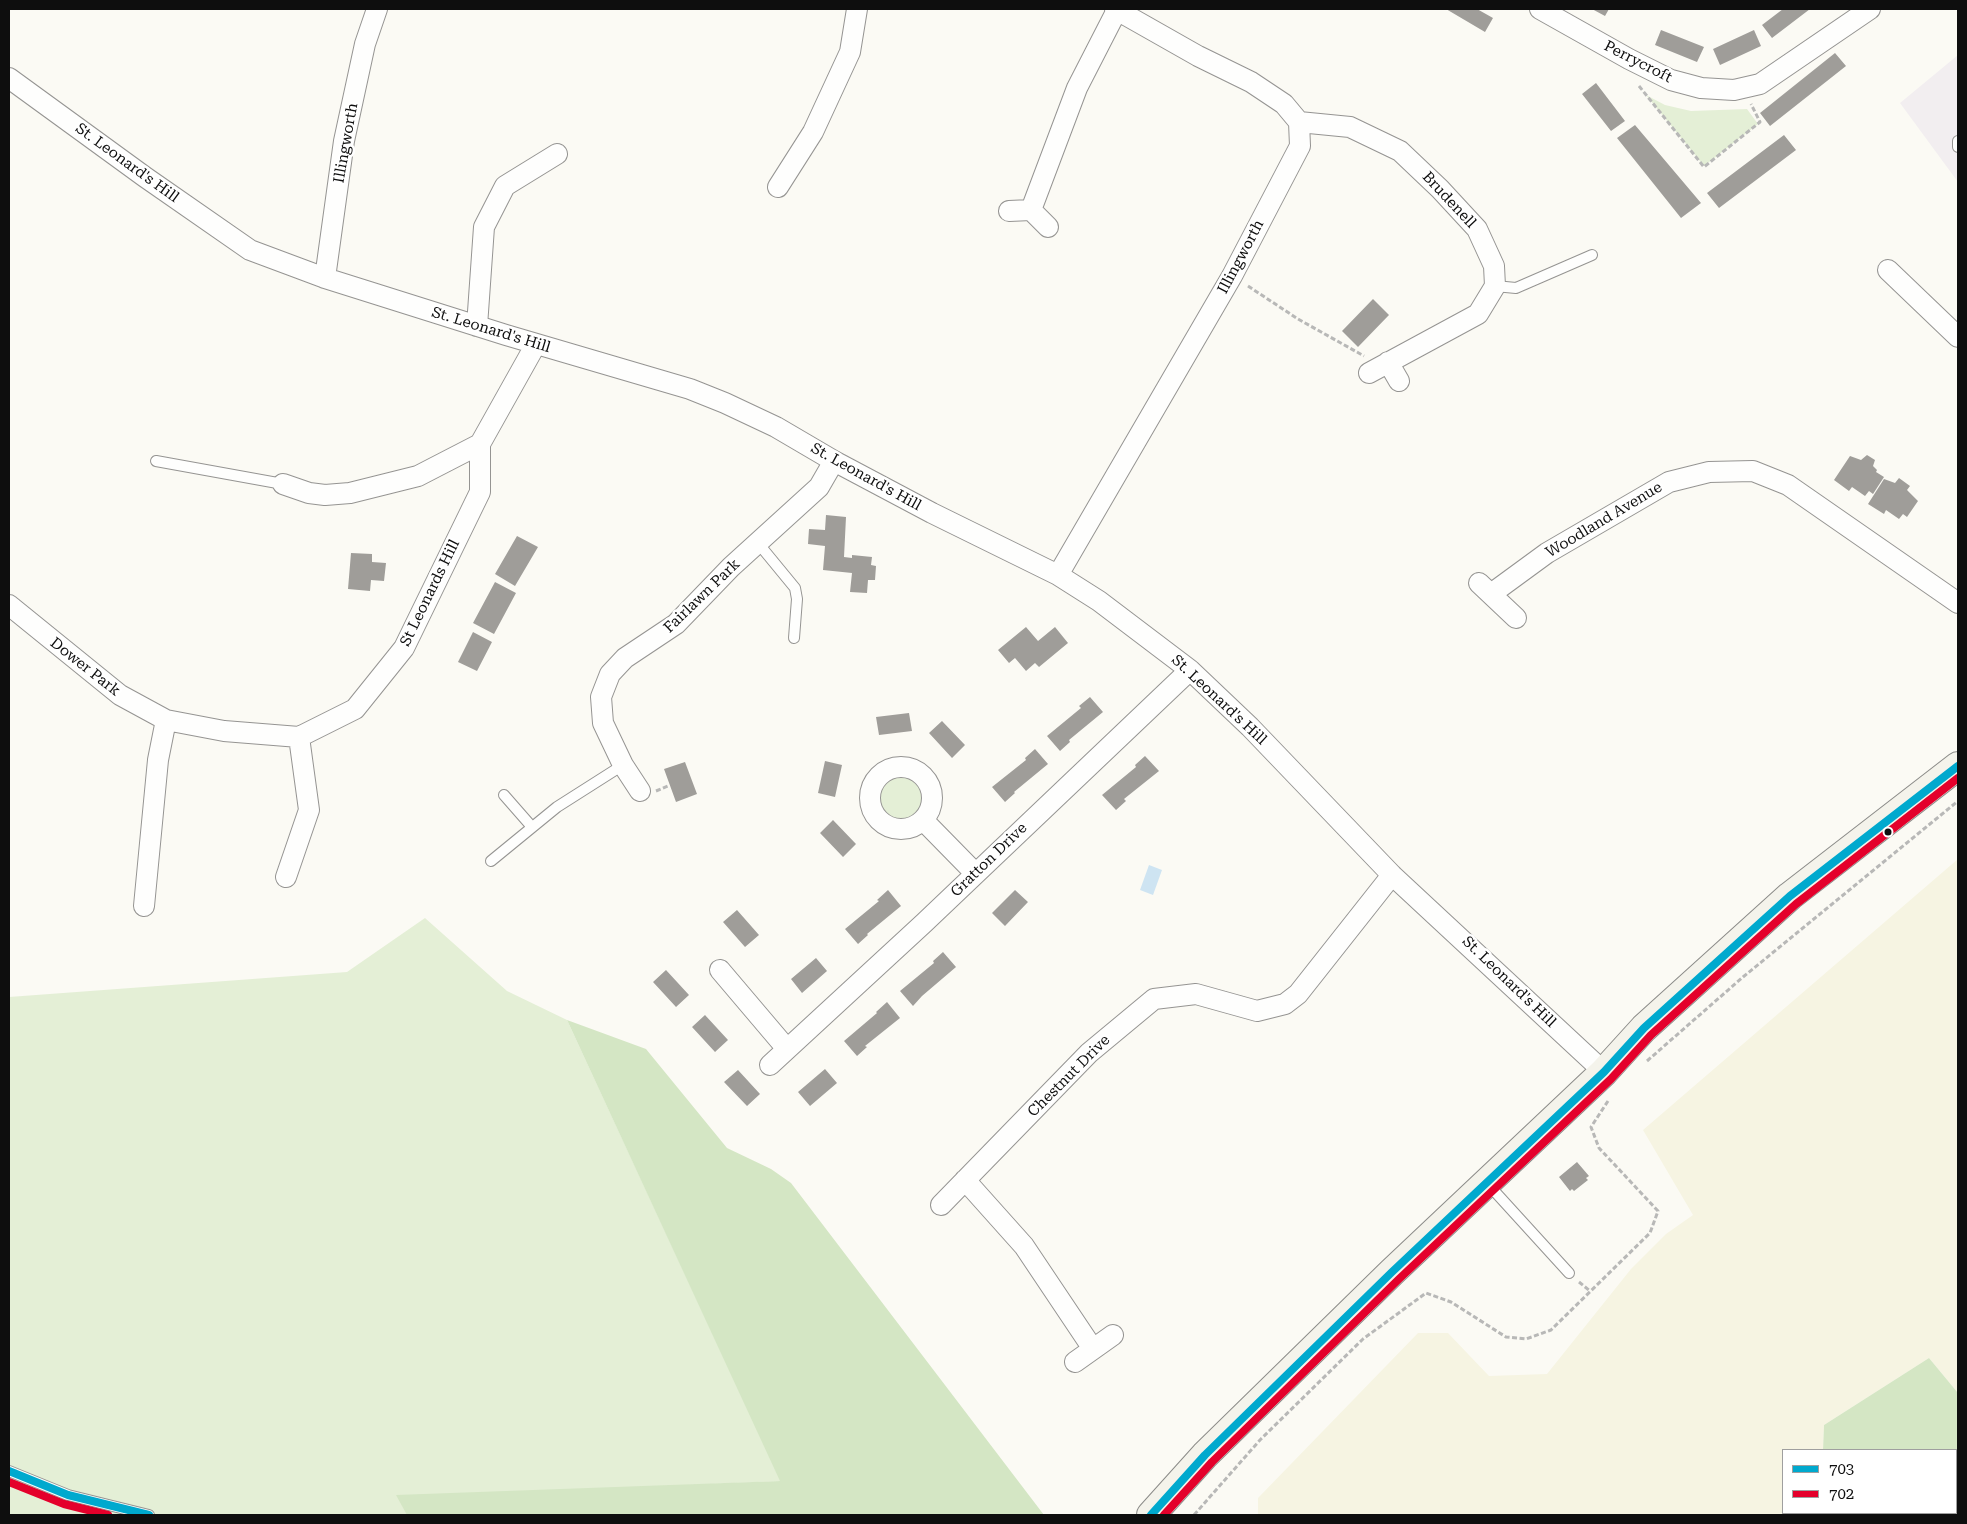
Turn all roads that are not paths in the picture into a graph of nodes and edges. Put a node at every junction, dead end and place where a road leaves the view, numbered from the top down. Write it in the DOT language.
graph roads {
  1 [pos="376,9"];
  2 [pos="857,9"];
  3 [pos="1116,9"];
  4 [pos="1540,9"];
  5 [pos="1870,9"];
  6 [pos="1565,15"];
  7 [pos="9,78"];
  8 [pos="1299,122"];
  9 [pos="1958,141"];
  10 [pos="1958,147"];
  11 [pos="557,154"];
  12 [pos="778,187"];
  13 [pos="1031,210"];
  14 [pos="1010,211"];
  15 [pos="1048,227"];
  16 [pos="1592,255"];
  17 [pos="1888,270"];
  18 [pos="325,278"];
  19 [pos="1495,286"];
  20 [pos="477,326"];
  21 [pos="1958,337"];
  22 [pos="536,344"];
  23 [pos="1399,381"];
  24 [pos="480,444"];
  25 [pos="156,461"];
  26 [pos="834,461"];
  27 [pos="284,484"];
  28 [pos="758,543"];
  29 [pos="1058,576"];
  30 [pos="1958,603"];
  31 [pos="9,606"];
  32 [pos="1516,618"];
  33 [pos="794,638"];
  34 [pos="1190,670"];
  35 [pos="166,720"];
  36 [pos="299,737"];
  37 [pos="624,765"];
  38 [pos="1958,766"];
  39 [pos="640,791"];
  40 [pos="504,795"];
  41 [pos="923,820"];
  42 [pos="532,827"];
  43 [pos="491,861"];
  44 [pos="975,873"];
  45 [pos="1392,874"];
  46 [pos="286,877"];
  47 [pos="144,906"];
  48 [pos="720,970"];
  49 [pos="787,1049"];
  50 [pos="770,1065"];
  51 [pos="1608,1083"];
  52 [pos="965,1180"];
  53 [pos="1486,1182"];
  54 [pos="941,1205"];
  55 [pos="1569,1273"];
  56 [pos="1113,1335"];
  57 [pos="1093,1349"];
  58 [pos="1075,1362"];
  59 [pos="9,1471"];
  60 [pos="149,1515"];
  61 [pos="1151,1515"];
  1 -- 18 [label="street, Illingworth"];
  2 -- 12 [label="street"];
  3 -- 8 [label="street"];
  3 -- 13 [label="street"];
  4 -- 6 [label="street, Perrycroft"];
  5 -- 6 [label="street, Perrycroft"];
  7 -- 18 [label="street, St. Leonard's Hill"];
  8 -- 19 [label="street, Brudenell"];
  8 -- 29 [label="street, Illingworth"];
  9 -- 10 [label="lane"];
  11 -- 20 [label="street"];
  13 -- 14 [label="street"];
  13 -- 15 [label="street"];
  16 -- 19 [label="lane"];
  17 -- 21 [label="street"];
  18 -- 20 [label="street, St. Leonard's Hill"];
  19 -- 23 [label="street"];
  20 -- 22 [label="street, St. Leonard's Hill"];
  22 -- 24 [label="street, St Leonards Hill"];
  22 -- 26 [label="street, St. Leonard's Hill"];
  24 -- 27 [label="street"];
  24 -- 36 [label="street, St Leonards Hill"];
  25 -- 27 [label="lane"];
  26 -- 28 [label="street, Fairlawn Park"];
  26 -- 29 [label="street, St. Leonard's Hill"];
  28 -- 33 [label="lane"];
  28 -- 37 [label="street, Fairlawn Park"];
  29 -- 34 [label="street, St. Leonard's Hill"];
  30 -- 32 [label="street, Woodland Avenue"];
  31 -- 35 [label="street, Dower Park"];
  34 -- 44 [label="street, Gratton Drive"];
  34 -- 45 [label="street, St. Leonard's Hill"];
  35 -- 36 [label="street"];
  35 -- 47 [label="street"];
  36 -- 46 [label="street"];
  37 -- 39 [label="street, Fairlawn Park"];
  37 -- 42 [label="lane"];
  38 -- 51 [label="main road"];
  40 -- 42 [label="lane"];
  41 -- 44 [label="street"];
  42 -- 43 [label="lane"];
  44 -- 49 [label="street, Gratton Drive"];
  45 -- 51 [label="street, St. Leonard's Hill"];
  45 -- 52 [label="street, Chestnut Drive"];
  48 -- 49 [label="street"];
  49 -- 50 [label="street, Gratton Drive"];
  51 -- 53 [label="main road"];
  52 -- 54 [label="street, Chestnut Drive"];
  52 -- 57 [label="street"];
  53 -- 55 [label="lane"];
  53 -- 61 [label="main road"];
  56 -- 57 [label="street"];
  57 -- 58 [label="street"];
  59 -- 60 [label="lane"];
}
